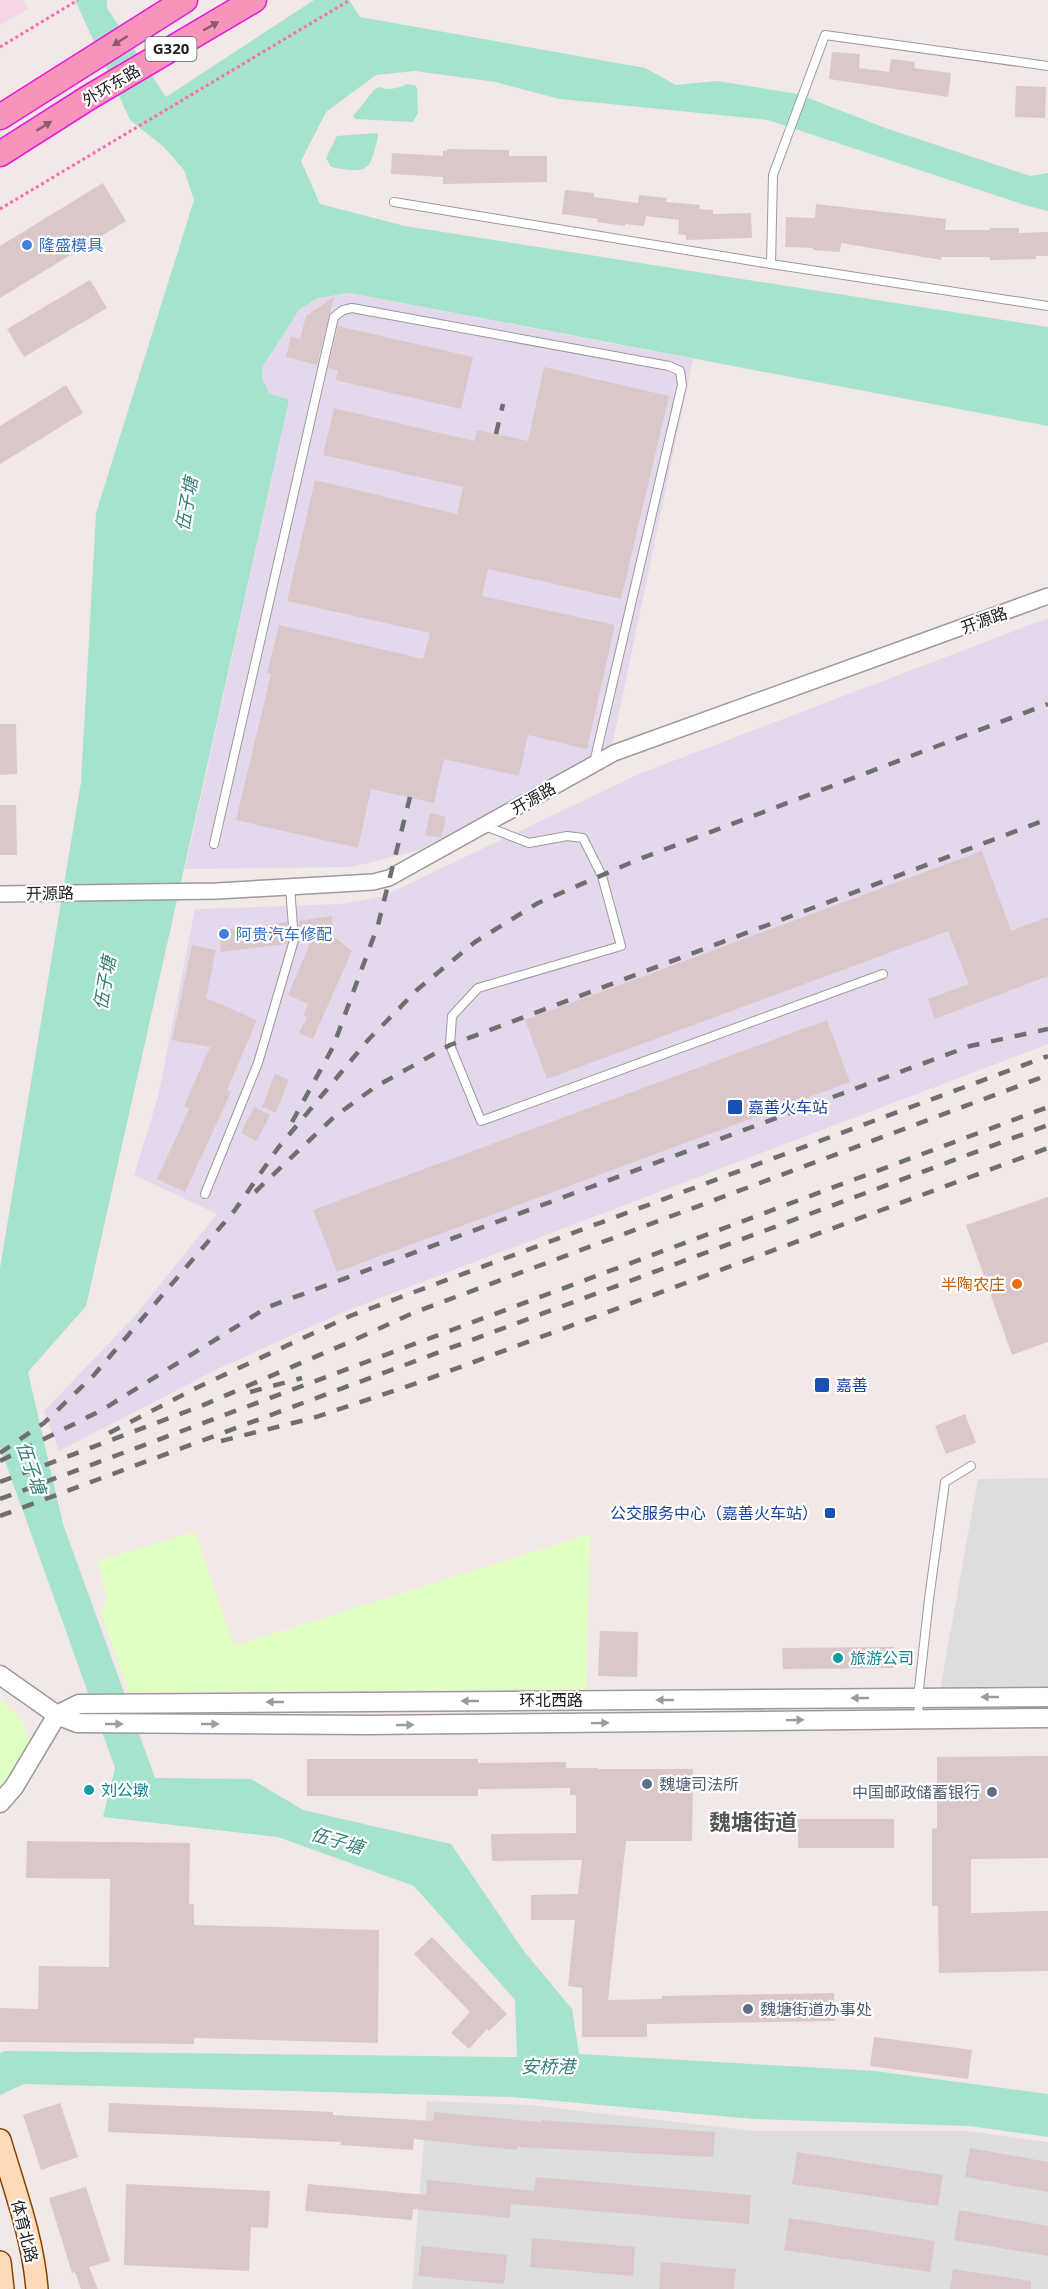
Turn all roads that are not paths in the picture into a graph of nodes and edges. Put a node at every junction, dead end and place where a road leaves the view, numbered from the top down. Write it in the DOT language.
graph roads {
  1 [pos="185,0"];
  2 [pos="254,0"];
  3 [pos="1048,66"];
  4 [pos="0,117"];
  5 [pos="0,154"];
  6 [pos="394,202"];
  7 [pos="771,264"];
  8 [pos="1048,306"];
  9 [pos="1048,596"];
  10 [pos="594,764"];
  11 [pos="483,826"];
  12 [pos="214,844"];
  13 [pos="290,887"];
  14 [pos="7,894"];
  15 [pos="883,974"];
  16 [pos="205,1194"];
  17 [pos="971,1466"];
  18 [pos="0,1675"];
  19 [pos="1048,1697"];
  20 [pos="918,1698"];
  21 [pos="57,1715"];
  22 [pos="1048,1718"];
  23 [pos="919,1719"];
  24 [pos="0,1803"];
  25 [pos="0,2140"];
  26 [pos="25,2225"];
  27 [pos="0,2262"];
  28 [pos="3,2289"];
  29 [pos="37,2289"];
  30 [pos="53,2289"];
  1 -- 4 [label="highway, 外环东路 / G320, one-way"];
  5 -- 2 [label="highway, 外环东路 / G320, one-way"];
  3 -- 7 [label="lane"];
  6 -- 7 [label="lane"];
  7 -- 8 [label="lane"];
  9 -- 10 [label="street, 开源路"];
  10 -- 11 [label="street, 开源路"];
  10 -- 12 [label="lane"];
  11 -- 13 [label="street, 开源路"];
  11 -- 15 [label="lane"];
  13 -- 14 [label="street, 开源路"];
  13 -- 16 [label="lane"];
  17 -- 20 [label="lane"];
  18 -- 21 [label="street, 环北西路"];
  19 -- 20 [label="street, 环北西路, one-way"];
  20 -- 21 [label="street, 环北西路, one-way"];
  20 -- 23 [label="lane"];
  21 -- 23 [label="street, 环北西路, one-way"];
  21 -- 24 [label="street"];
  22 -- 23 [label="street, 环北西路"];
  25 -- 26 [label="main road, 体育北路"];
  26 -- 29 [label="main road, 体育北路"];
  26 -- 30 [label="main road"];
  27 -- 28 [label="main road, 体育北路"];
}
